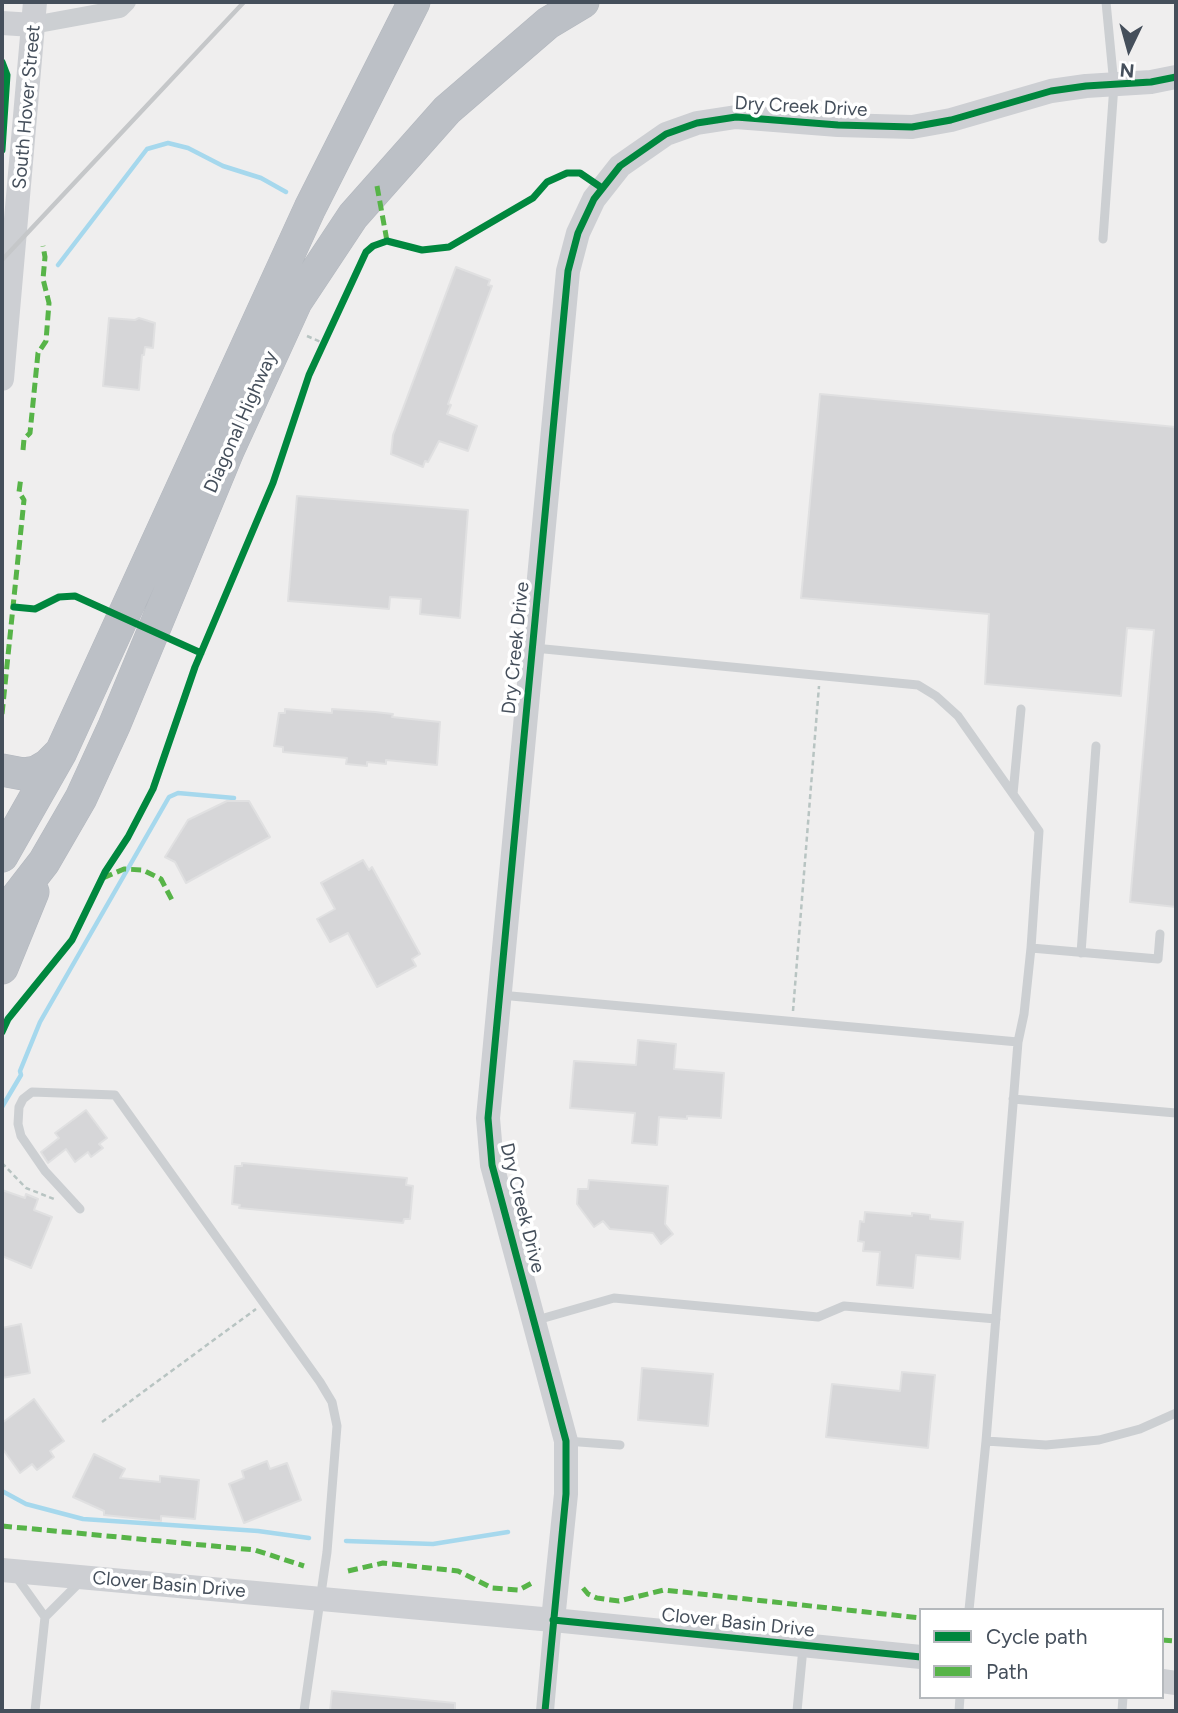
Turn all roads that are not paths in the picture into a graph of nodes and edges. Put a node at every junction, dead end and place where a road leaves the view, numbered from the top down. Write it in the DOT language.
graph roads {
  1 [pos="127,2"];
  2 [pos="414,2"];
  3 [pos="583,2"];
  4 [pos="1106,2"];
  5 [pos="34,13"];
  6 [pos="2,23"];
  7 [pos="1176,77"];
  8 [pos="1114,85"];
  9 [pos="1103,239"];
  10 [pos="2,379"];
  11 [pos="531,648"];
  12 [pos="1021,709"];
  13 [pos="1096,746"];
  14 [pos="61,752"];
  15 [pos="2,770"];
  16 [pos="1013,794"];
  17 [pos="2,856"];
  18 [pos="44,862"];
  19 [pos="2,916"];
  20 [pos="1160,934"];
  21 [pos="1031,948"];
  22 [pos="1081,953"];
  23 [pos="2,968"];
  24 [pos="498,995"];
  25 [pos="1018,1042"];
  26 [pos="1013,1099"];
  27 [pos="1176,1113"];
  28 [pos="80,1209"];
  29 [pos="996,1319"];
  30 [pos="535,1321"];
  31 [pos="1176,1413"];
  32 [pos="566,1441"];
  33 [pos="986,1441"];
  34 [pos="620,1445"];
  35 [pos="7,1570"];
  36 [pos="85,1577"];
  37 [pos="320,1598"];
  38 [pos="969,1608"];
  39 [pos="45,1617"];
  40 [pos="553,1620"];
  41 [pos="803,1646"];
  42 [pos="919,1657"];
  43 [pos="36,1711"];
  44 [pos="304,1711"];
  45 [pos="545,1711"];
  46 [pos="797,1711"];
  1 -- 5 [label="street"];
  2 -- 14 [label="highway, Diagonal Highway"];
  3 -- 18 [label="highway, Diagonal Highway"];
  4 -- 8 [label="lane"];
  5 -- 6 [label="street"];
  5 -- 10 [label="street, South Hover Street"];
  7 -- 8 [label="street, Dry Creek Drive"];
  8 -- 9 [label="lane"];
  8 -- 11 [label="street, Dry Creek Drive"];
  11 -- 16 [label="lane"];
  11 -- 24 [label="street, Dry Creek Drive"];
  12 -- 16 [label="lane"];
  13 -- 22 [label="lane"];
  14 -- 15 [label="highway"];
  14 -- 17 [label="highway, Diagonal Highway"];
  16 -- 21 [label="lane"];
  18 -- 19 [label="highway, Diagonal Highway"];
  18 -- 23 [label="highway"];
  20 -- 22 [label="lane"];
  21 -- 22 [label="lane"];
  21 -- 25 [label="lane"];
  24 -- 25 [label="lane"];
  24 -- 30 [label="street, Dry Creek Drive"];
  25 -- 26 [label="lane"];
  26 -- 27 [label="lane"];
  26 -- 29 [label="lane"];
  28 -- 37 [label="lane"];
  29 -- 30 [label="lane"];
  29 -- 33 [label="lane"];
  30 -- 32 [label="street, Dry Creek Drive"];
  31 -- 33 [label="lane"];
  32 -- 34 [label="lane"];
  32 -- 40 [label="street, Dry Creek Drive"];
  33 -- 38 [label="lane"];
  35 -- 36 [label="street, Clover Basin Drive"];
  35 -- 39 [label="lane"];
  36 -- 37 [label="street, Clover Basin Drive"];
  36 -- 39 [label="lane"];
  37 -- 40 [label="street, Clover Basin Drive"];
  37 -- 44 [label="lane"];
  39 -- 43 [label="lane"];
  40 -- 41 [label="street, Clover Basin Drive"];
  40 -- 45 [label="street, Dry Creek Drive"];
  41 -- 42 [label="street, Clover Basin Drive"];
  41 -- 46 [label="lane"];
}
